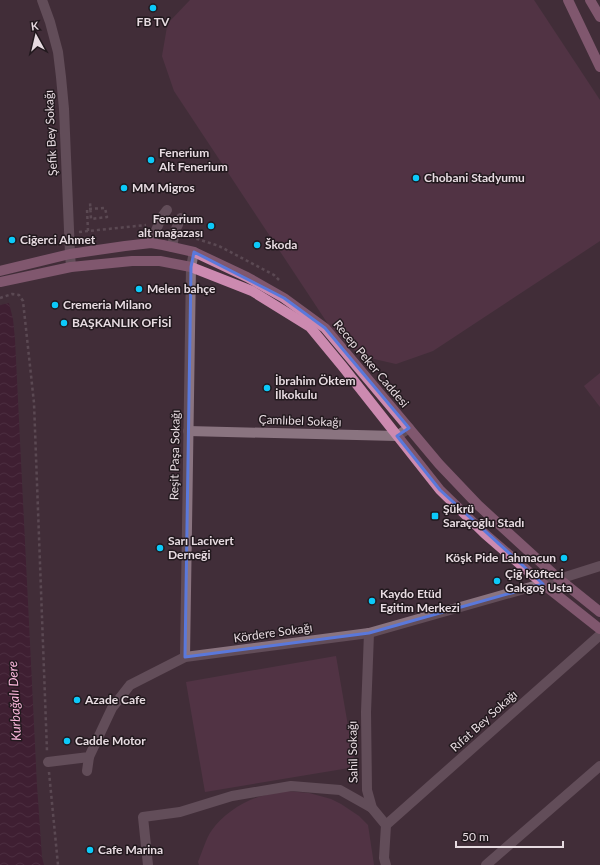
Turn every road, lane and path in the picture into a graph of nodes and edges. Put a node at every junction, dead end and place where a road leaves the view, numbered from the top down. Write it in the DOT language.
graph roads {
  1 [pos="42,0"];
  2 [pos="568,0"];
  3 [pos="590,0"];
  4 [pos="600,17"];
  5 [pos="600,67"];
  6 [pos="90,202"];
  7 [pos="167,210"];
  8 [pos="181,218"];
  9 [pos="88,231"];
  10 [pos="151,243"];
  11 [pos="172,247"];
  12 [pos="194,252"];
  13 [pos="70,254"];
  14 [pos="191,266"];
  15 [pos="71,267"];
  16 [pos="4,276"];
  17 [pos="0,298"];
  18 [pos="409,428"];
  19 [pos="188,431"];
  20 [pos="397,436"];
  21 [pos="600,566"];
  22 [pos="559,579"];
  23 [pos="543,584"];
  24 [pos="600,612"];
  25 [pos="600,630"];
  26 [pos="370,633"];
  27 [pos="600,635"];
  28 [pos="185,657"];
  29 [pos="89,757"];
  30 [pos="48,762"];
  31 [pos="600,766"];
  32 [pos="87,771"];
  33 [pos="372,808"];
  34 [pos="386,826"];
  35 [pos="58,865"];
  36 [pos="148,865"];
  37 [pos="386,865"];
  38 [pos="486,865"];
  1 -- 13 [label="street, Şefik Bey Sokağı"];
  2 -- 5 [label="main road"];
  3 -- 4 [label="main road"];
  6 -- 9 [label="path"];
  7 -- 10 [label="street"];
  8 -- 11 [label="street"];
  10 -- 11 [label="main road, Recep Peker Caddesi"];
  10 -- 13 [label="main road, Recep Peker Caddesi"];
  11 -- 12 [label="main road, Recep Peker Caddesi"];
  12 -- 14 [label="street, Reşit Paşa Sokağı"];
  12 -- 18 [label="main road, Recep Peker Caddesi"];
  13 -- 15 [label="street, Şefik Bey Sokağı"];
  13 -- 16 [label="main road, Recep Peker Caddesi"];
  14 -- 15 [label="main road, Recep Peker Caddesi"];
  14 -- 19 [label="street, Reşit Paşa Sokağı"];
  14 -- 20 [label="main road, Recep Peker Caddesi"];
  15 -- 16 [label="main road, Recep Peker Caddesi"];
  17 -- 30 [label="path"];
  18 -- 20 [label="street"];
  18 -- 22 [label="main road, Recep Peker Caddesi"];
  19 -- 20 [label="street, Çamlıbel Sokağı"];
  19 -- 28 [label="street, Reşit Paşa Sokağı"];
  20 -- 23 [label="main road, Recep Peker Caddesi"];
  21 -- 22 [label="street"];
  22 -- 23 [label="street"];
  22 -- 24 [label="main road, Recep Peker Caddesi"];
  23 -- 25 [label="main road, Recep Peker Caddesi"];
  23 -- 26 [label="street, Kördere Sokağı"];
  26 -- 28 [label="street, Kördere Sokağı"];
  26 -- 33 [label="street, Sahil Sokağı"];
  27 -- 34 [label="street, Rıfat Bey Sokağı"];
  28 -- 29 [label="street, Kördere Sokağı"];
  29 -- 30 [label="street"];
  29 -- 32 [label="street, Kördere Sokağı"];
  30 -- 35 [label="path"];
  31 -- 38 [label="street"];
  33 -- 34 [label="street, Sahil Sokağı"];
  33 -- 36 [label="street"];
  34 -- 37 [label="street"];
}
